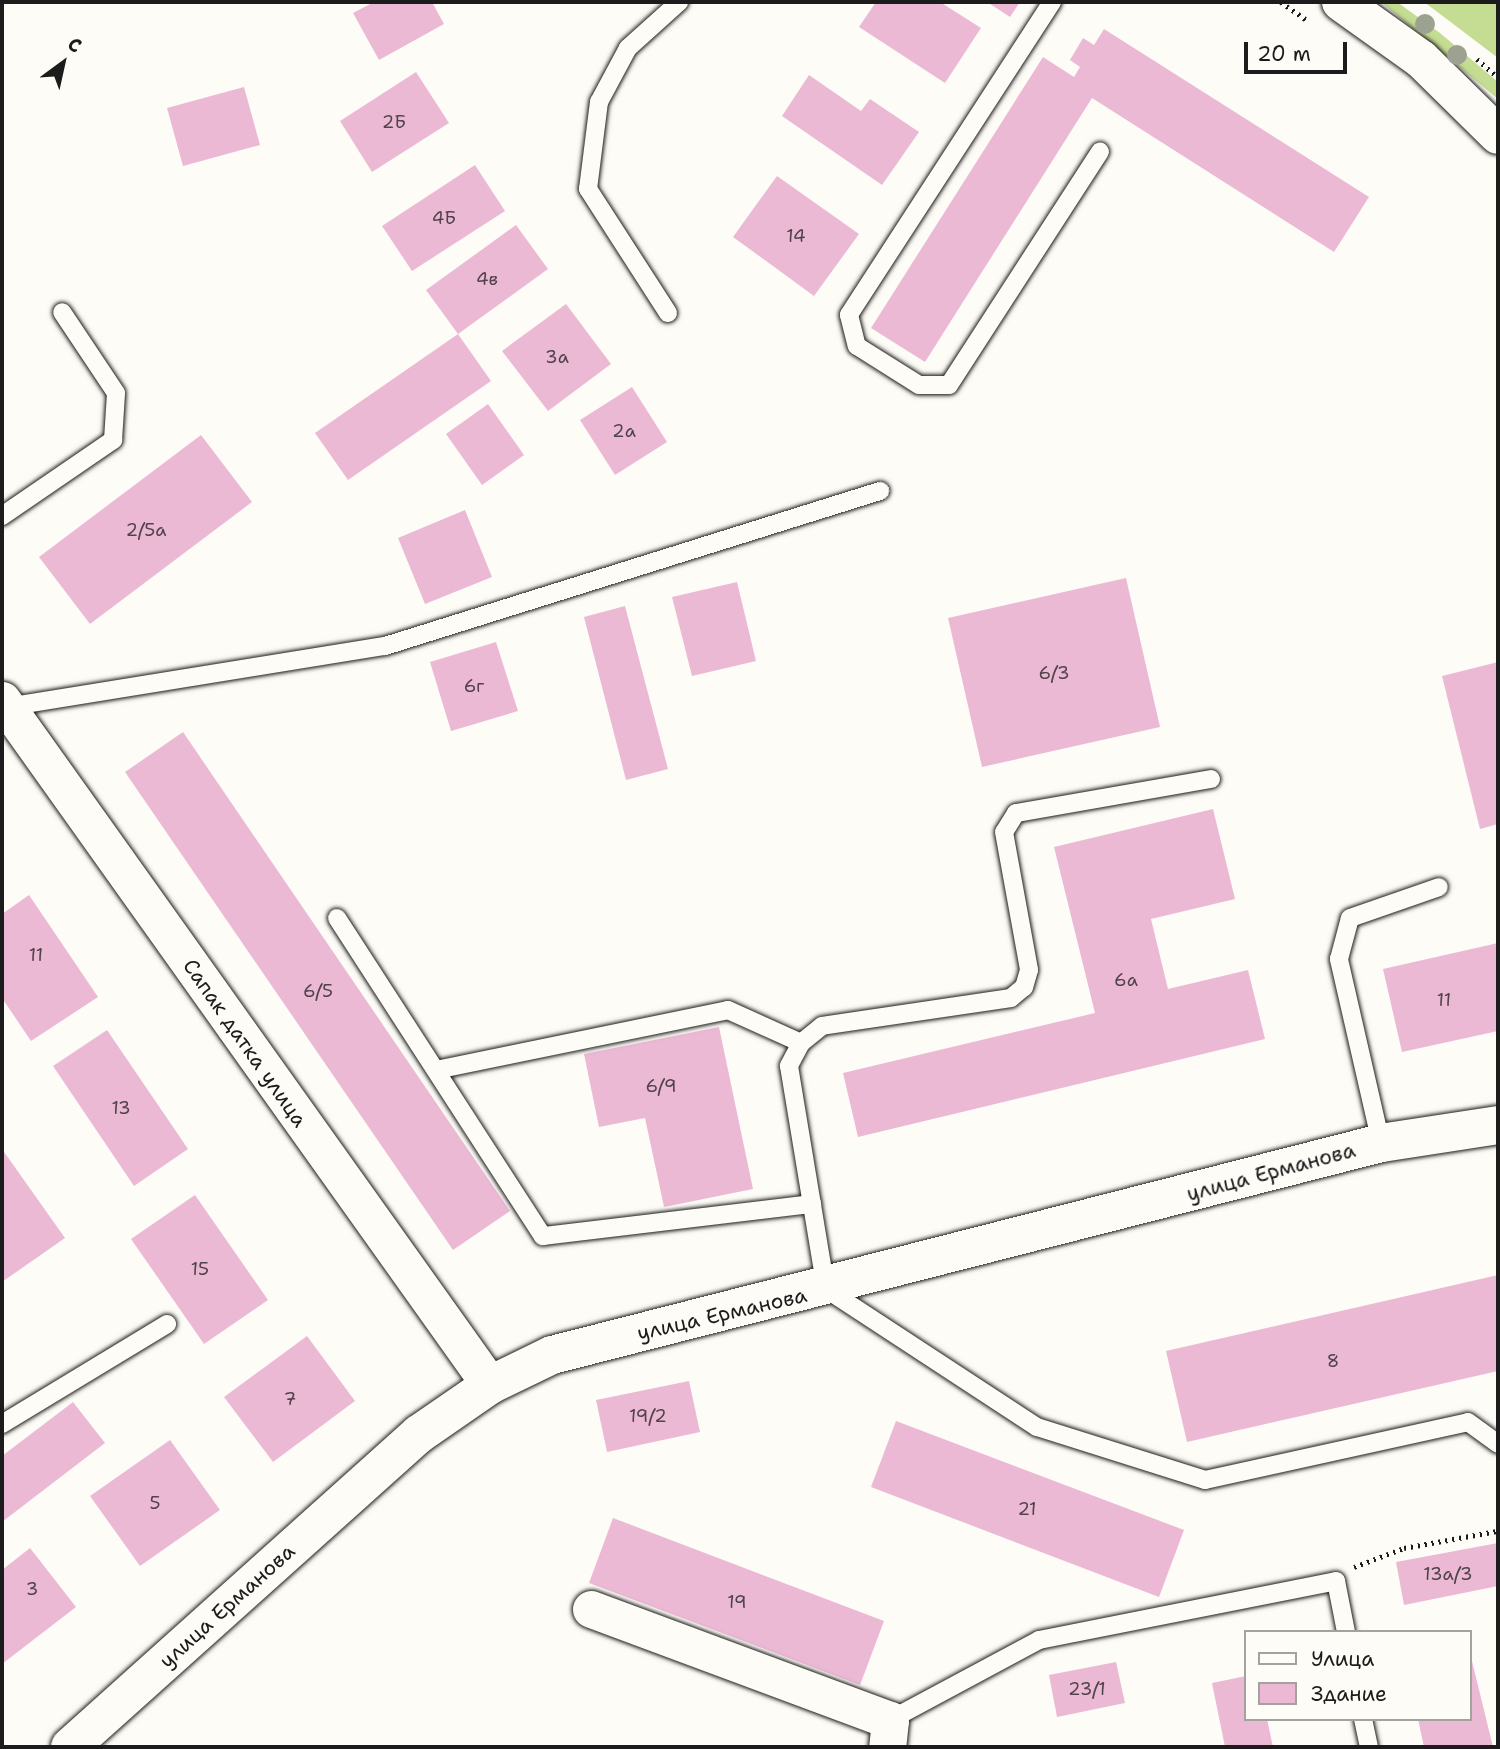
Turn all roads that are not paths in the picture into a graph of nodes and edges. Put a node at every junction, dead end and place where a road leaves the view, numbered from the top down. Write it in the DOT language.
graph roads {
  1 [pos="679,2"];
  2 [pos="1052,2"];
  3 [pos="1341,2"];
  4 [pos="1498,135"];
  5 [pos="1100,152"];
  6 [pos="62,312"];
  7 [pos="667,313"];
  8 [pos="880,491"];
  9 [pos="2,516"];
  10 [pos="4,704"];
  11 [pos="1211,779"];
  12 [pos="1439,887"];
  13 [pos="337,918"];
  14 [pos="801,1042"];
  15 [pos="436,1070"];
  16 [pos="1498,1125"];
  17 [pos="1381,1143"];
  18 [pos="812,1204"];
  19 [pos="826,1289"];
  20 [pos="167,1324"];
  21 [pos="490,1385"];
  22 [pos="2,1424"];
  23 [pos="1498,1444"];
  24 [pos="591,1609"];
  25 [pos="1346,1630"];
  26 [pos="1363,1721"];
  27 [pos="888,1733"];
  28 [pos="69,1747"];
  29 [pos="1369,1747"];
  1 -- 7 [label="lane"];
  2 -- 5 [label="lane"];
  3 -- 4 [label="main road"];
  6 -- 9 [label="lane"];
  8 -- 10 [label="lane"];
  10 -- 21 [label="street, Сапак датка улица"];
  11 -- 14 [label="lane"];
  12 -- 17 [label="lane"];
  13 -- 15 [label="lane"];
  14 -- 15 [label="lane"];
  14 -- 18 [label="lane"];
  15 -- 18 [label="lane"];
  16 -- 17 [label="main road, улица Ерманова"];
  17 -- 19 [label="main road, улица Ерманова"];
  18 -- 19 [label="lane"];
  19 -- 21 [label="main road, улица Ерманова"];
  19 -- 23 [label="lane"];
  20 -- 22 [label="lane"];
  21 -- 28 [label="main road, улица Ерманова"];
  24 -- 27 [label="street"];
  25 -- 27 [label="lane"];
  26 -- 29 [label="lane"];
}
